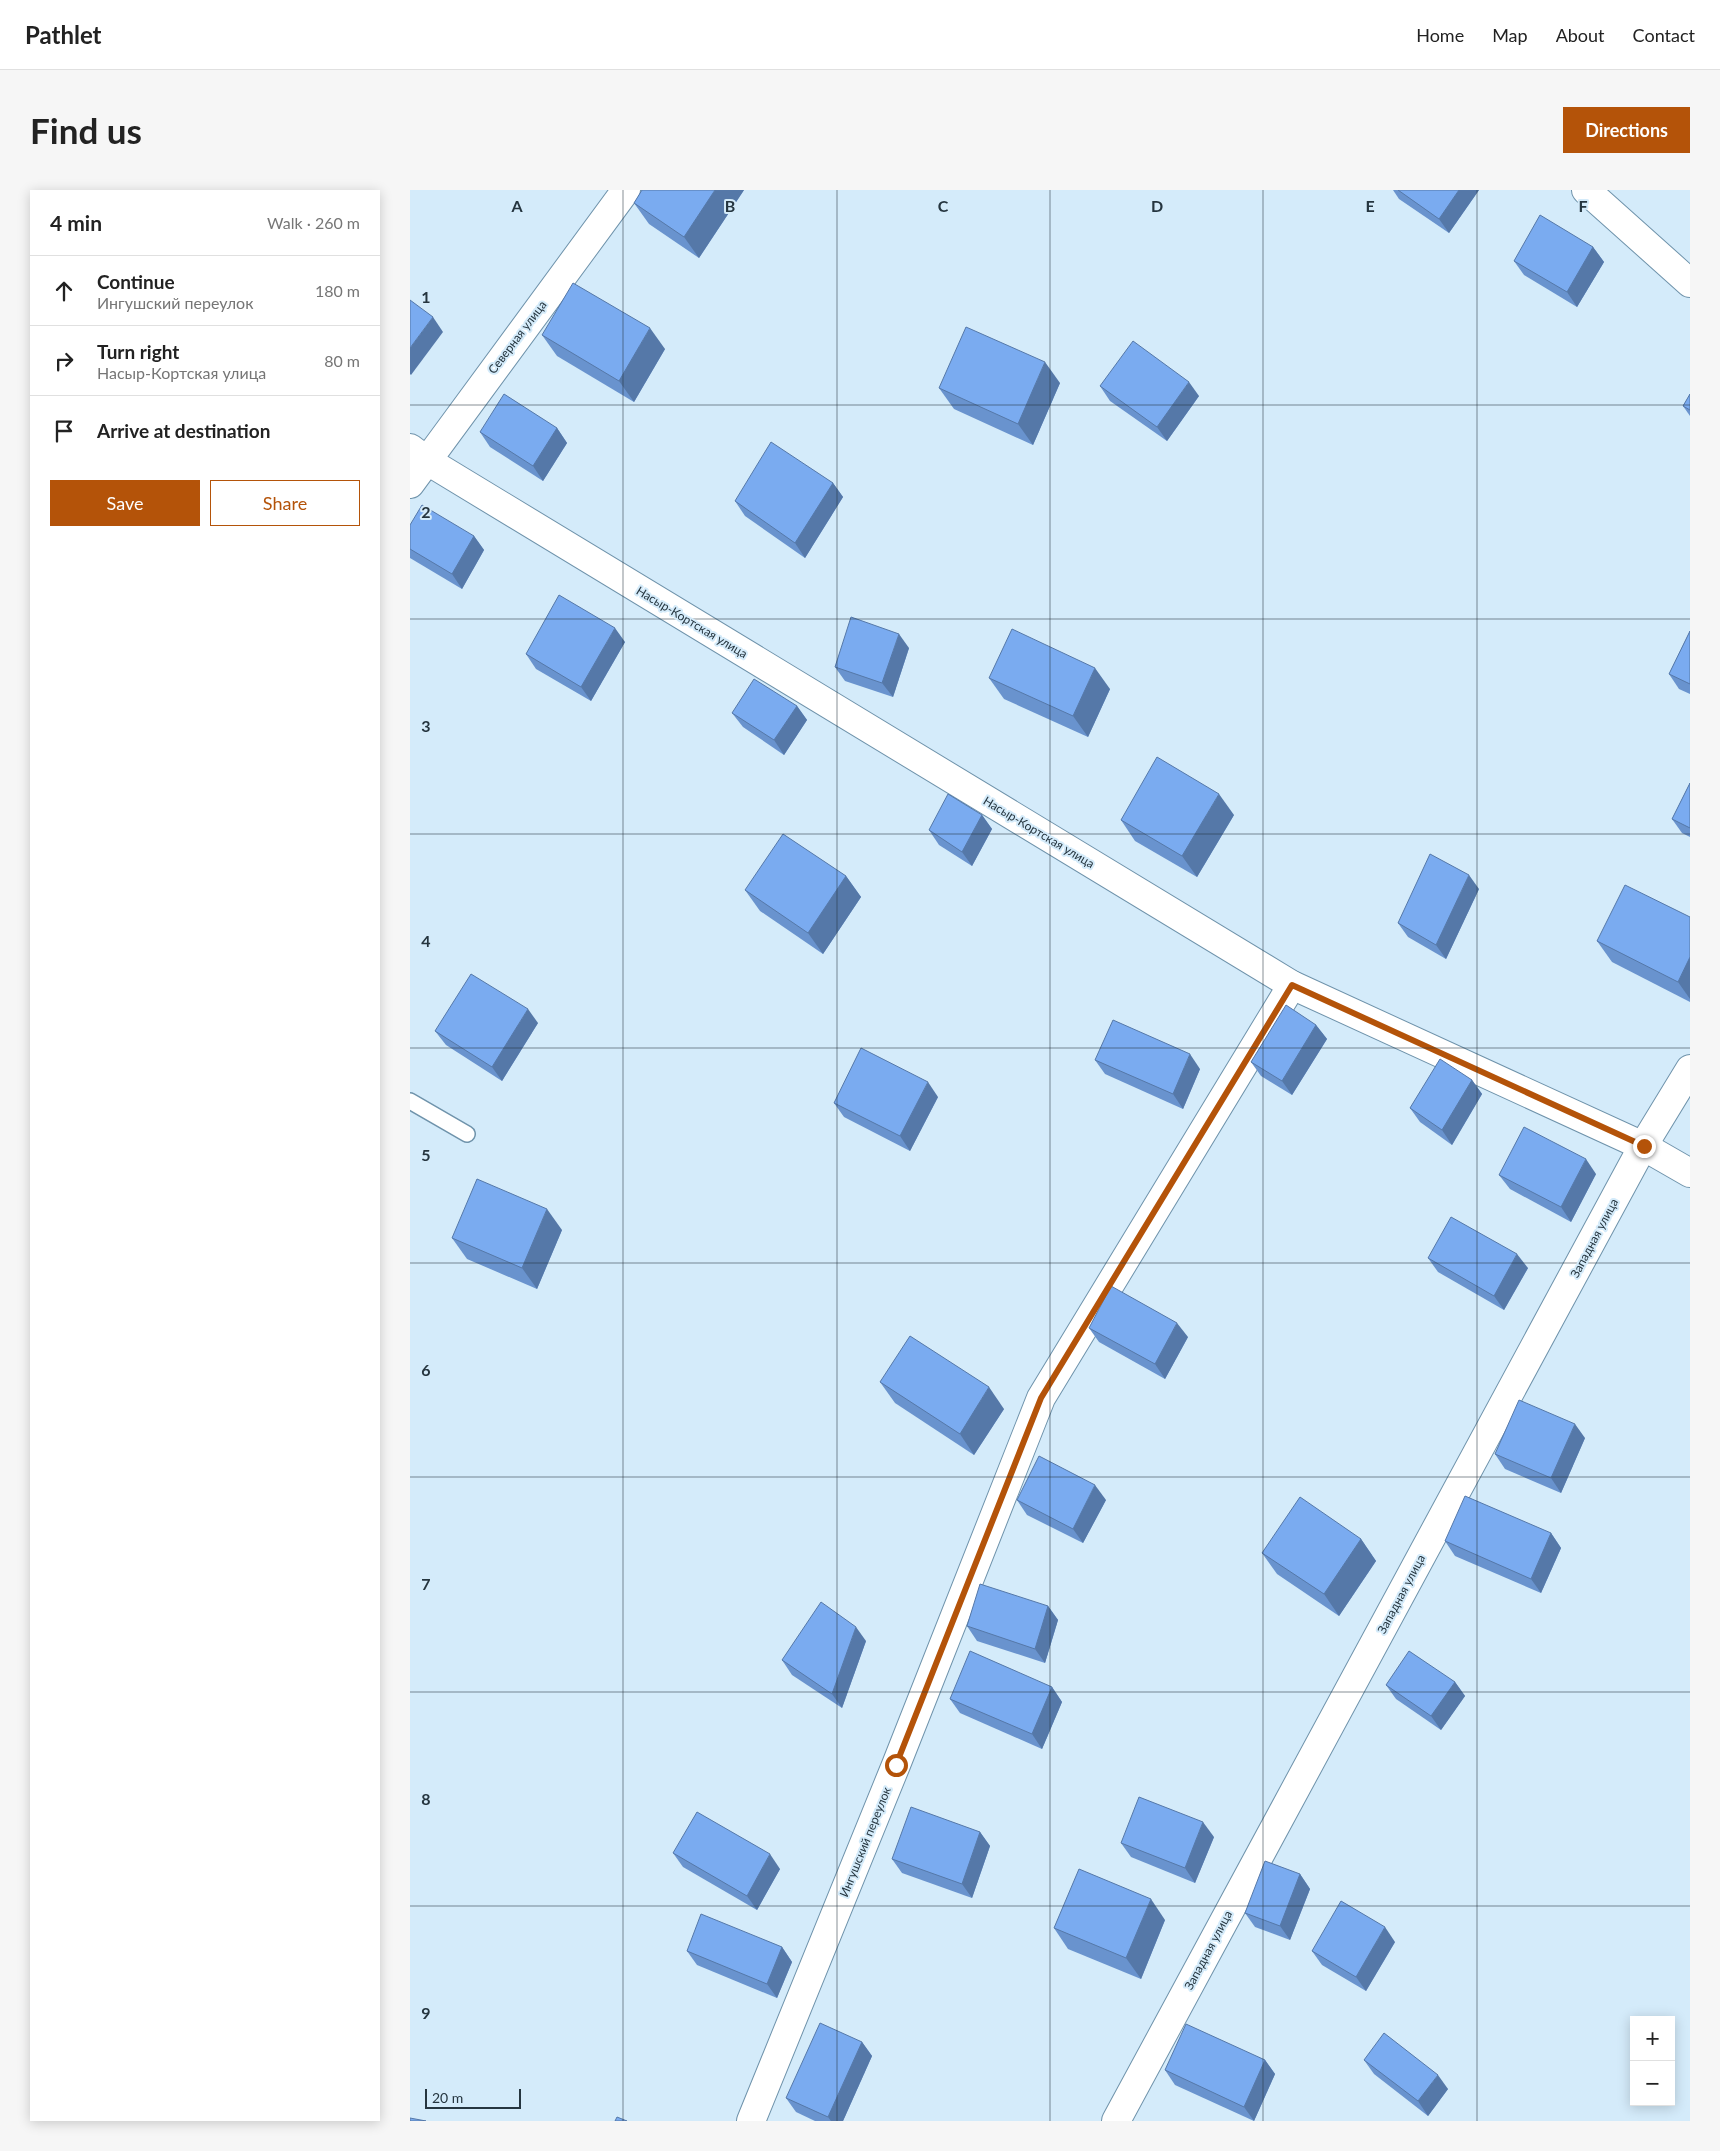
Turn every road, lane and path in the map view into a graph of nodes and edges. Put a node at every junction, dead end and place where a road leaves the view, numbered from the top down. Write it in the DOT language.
graph roads {
  1 [pos="626,190"];
  2 [pos="1586,190"];
  3 [pos="1690,283"];
  4 [pos="418,454"];
  5 [pos="410,484"];
  6 [pos="1292,985"];
  7 [pos="1690,1069"];
  8 [pos="410,1101"];
  9 [pos="467,1134"];
  10 [pos="1644,1146"];
  11 [pos="1690,1173"];
  12 [pos="751,2121"];
  13 [pos="1116,2121"];
  1 -- 4 [label="street, Северная улица"];
  2 -- 3 [label="street"];
  4 -- 5 [label="street, Северная улица"];
  4 -- 6 [label="street, Насыр-Кортская улица"];
  6 -- 10 [label="street, Насыр-Кортская улица"];
  6 -- 12 [label="street, Ингушский переулок"];
  7 -- 10 [label="street, Западная улица"];
  8 -- 9 [label="lane"];
  10 -- 11 [label="street, Насыр-Кортская улица"];
  10 -- 13 [label="street, Западная улица"];
}
